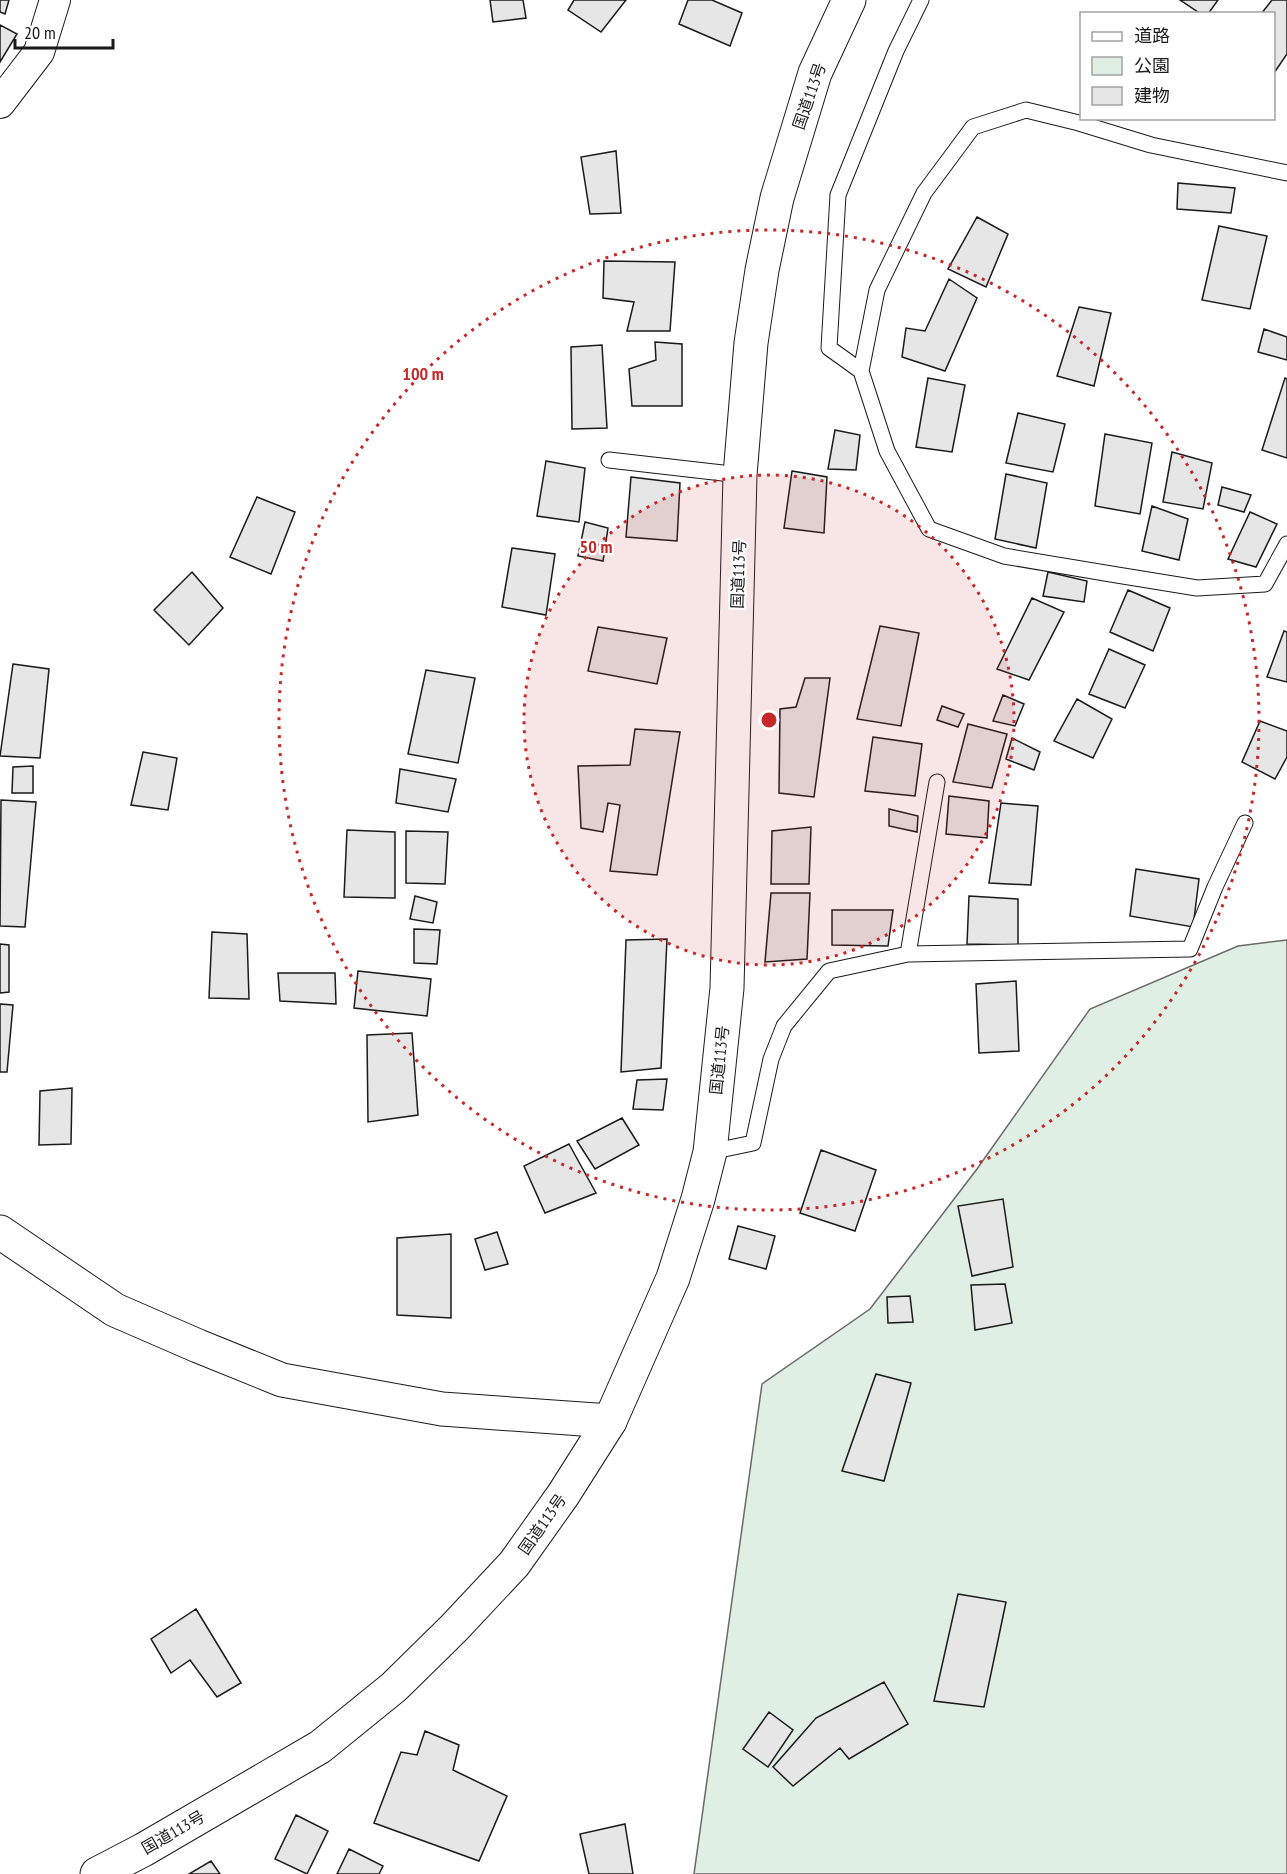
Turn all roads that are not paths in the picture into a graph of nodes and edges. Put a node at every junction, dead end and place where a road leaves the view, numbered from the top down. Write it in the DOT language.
graph roads {
  1 [pos="55,0"];
  2 [pos="849,0"];
  3 [pos="921,0"];
  4 [pos="0,103"];
  5 [pos="1287,173"];
  6 [pos="861,371"];
  7 [pos="609,460"];
  8 [pos="740,475"];
  9 [pos="1287,544"];
  10 [pos="937,782"];
  11 [pos="1245,823"];
  12 [pos="908,954"];
  13 [pos="710,1152"];
  14 [pos="0,1232"];
  15 [pos="610,1421"];
  16 [pos="97,1874"];
  1 -- 4 [label="street"];
  2 -- 8 [label="main road, 国道113号"];
  3 -- 6 [label="lane"];
  5 -- 6 [label="lane"];
  6 -- 9 [label="lane"];
  7 -- 8 [label="lane"];
  8 -- 13 [label="main road, 国道113号"];
  10 -- 12 [label="lane"];
  11 -- 12 [label="lane"];
  12 -- 13 [label="lane"];
  13 -- 15 [label="main road, 国道113号"];
  14 -- 15 [label="main road"];
  15 -- 16 [label="main road, 国道113号"];
}
